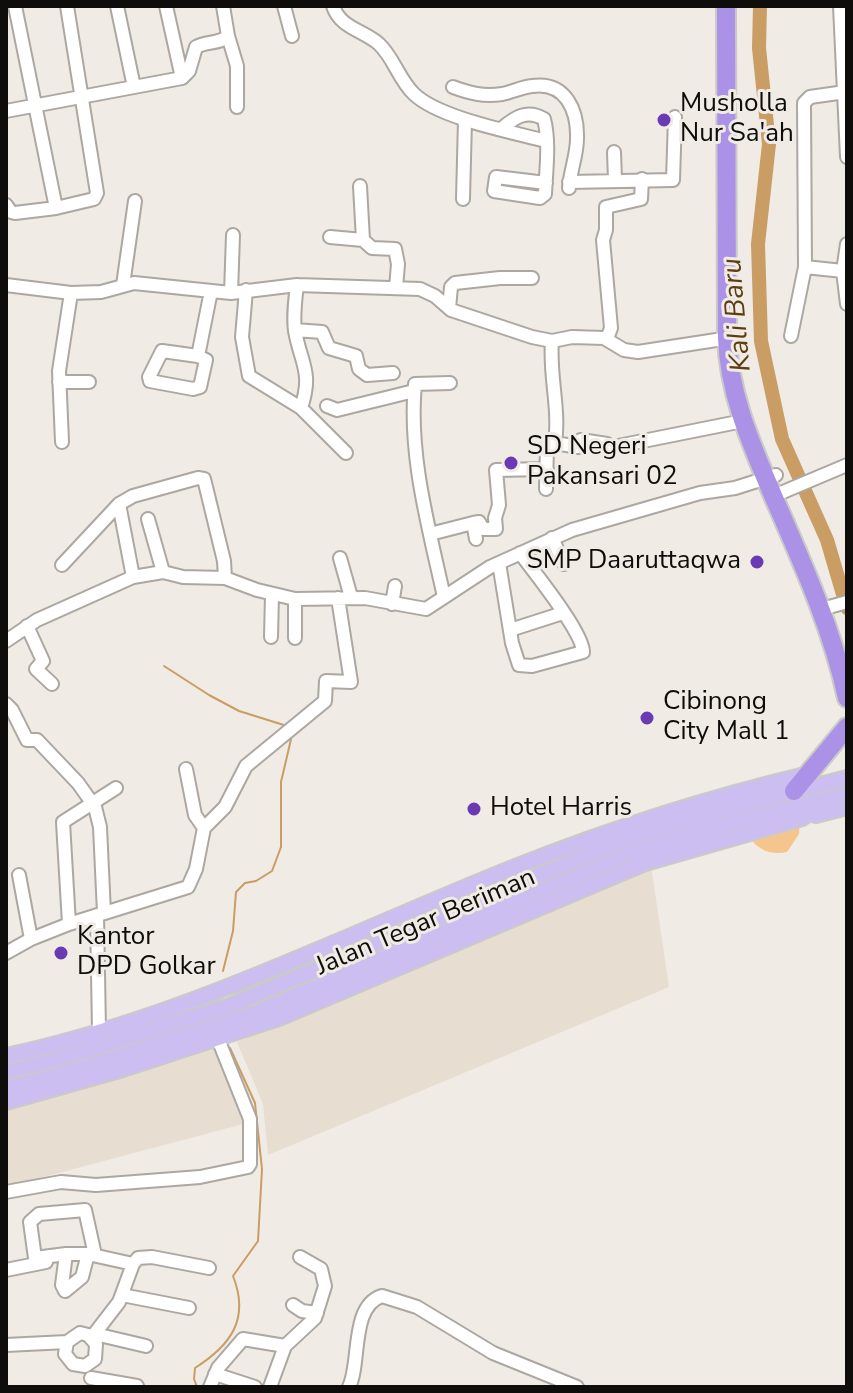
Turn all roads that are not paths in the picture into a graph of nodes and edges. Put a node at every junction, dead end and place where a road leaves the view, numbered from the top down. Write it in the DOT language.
graph roads {
  1 [pos="15,6"];
  2 [pos="67,6"];
  3 [pos="117,6"];
  4 [pos="166,6"];
  5 [pos="223,6"];
  6 [pos="284,6"];
  7 [pos="333,6"];
  8 [pos="726,6"];
  9 [pos="738,6"];
  10 [pos="840,6"];
  11 [pos="228,36"];
  12 [pos="292,36"];
  13 [pos="182,78"];
  14 [pos="134,87"];
  15 [pos="453,87"];
  16 [pos="845,92"];
  17 [pos="82,95"];
  18 [pos="35,105"];
  19 [pos="237,107"];
  20 [pos="6,111"];
  21 [pos="675,117"];
  22 [pos="465,120"];
  23 [pos="501,129"];
  24 [pos="732,129"];
  25 [pos="546,141"];
  26 [pos="614,152"];
  27 [pos="847,157"];
  28 [pos="642,179"];
  29 [pos="615,180"];
  30 [pos="546,183"];
  31 [pos="360,186"];
  32 [pos="463,199"];
  33 [pos="135,201"];
  34 [pos="6,205"];
  35 [pos="56,208"];
  36 [pos="233,235"];
  37 [pos="330,237"];
  38 [pos="363,240"];
  39 [pos="847,244"];
  40 [pos="805,267"];
  41 [pos="843,271"];
  42 [pos="532,278"];
  43 [pos="6,285"];
  44 [pos="123,285"];
  45 [pos="297,285"];
  46 [pos="396,288"];
  47 [pos="246,290"];
  48 [pos="211,291"];
  49 [pos="71,293"];
  50 [pos="231,293"];
  51 [pos="847,304"];
  52 [pos="449,308"];
  53 [pos="295,330"];
  54 [pos="791,336"];
  55 [pos="732,338"];
  56 [pos="607,339"];
  57 [pos="552,341"];
  58 [pos="198,356"];
  59 [pos="393,373"];
  60 [pos="59,382"];
  61 [pos="89,382"];
  62 [pos="450,383"];
  63 [pos="414,391"];
  64 [pos="327,406"];
  65 [pos="301,408"];
  66 [pos="743,421"];
  67 [pos="62,442"];
  68 [pos="555,443"];
  69 [pos="346,453"];
  70 [pos="847,465"];
  71 [pos="547,469"];
  72 [pos="780,483"];
  73 [pos="546,489"];
  74 [pos="119,504"];
  75 [pos="148,519"];
  76 [pos="473,523"];
  77 [pos="430,534"];
  78 [pos="552,538"];
  79 [pos="476,539"];
  80 [pos="520,553"];
  81 [pos="340,558"];
  82 [pos="499,563"];
  83 [pos="564,564"];
  84 [pos="62,565"];
  85 [pos="163,572"];
  86 [pos="133,577"];
  87 [pos="225,578"];
  88 [pos="395,586"];
  89 [pos="272,595"];
  90 [pos="444,597"];
  91 [pos="345,598"];
  92 [pos="295,599"];
  93 [pos="392,604"];
  94 [pos="840,604"];
  95 [pos="563,613"];
  96 [pos="27,626"];
  97 [pos="510,630"];
  98 [pos="271,637"];
  99 [pos="295,638"];
  100 [pos="6,641"];
  101 [pos="847,656"];
  102 [pos="52,684"];
  103 [pos="847,698"];
  104 [pos="6,704"];
  105 [pos="847,727"];
  106 [pos="186,769"];
  107 [pos="809,774"];
  108 [pos="847,778"];
  109 [pos="116,788"];
  110 [pos="794,791"];
  111 [pos="840,796"];
  112 [pos="734,800"];
  113 [pos="94,804"];
  114 [pos="847,807"];
  115 [pos="802,818"];
  116 [pos="204,828"];
  117 [pos="19,875"];
  118 [pos="101,914"];
  119 [pos="69,924"];
  120 [pos="31,939"];
  121 [pos="6,953"];
  122 [pos="272,998"];
  123 [pos="99,1031"];
  124 [pos="218,1039"];
  125 [pos="6,1056"];
  126 [pos="6,1072"];
  127 [pos="6,1088"];
  128 [pos="6,1102"];
  129 [pos="6,1192"];
  130 [pos="91,1255"];
  131 [pos="61,1257"];
  132 [pos="300,1257"];
  133 [pos="133,1264"];
  134 [pos="209,1268"];
  135 [pos="6,1270"];
  136 [pos="122,1295"];
  137 [pos="293,1305"];
  138 [pos="189,1308"];
  139 [pos="317,1313"];
  140 [pos="93,1336"];
  141 [pos="67,1342"];
  142 [pos="6,1345"];
  143 [pos="146,1346"];
  144 [pos="285,1346"];
  145 [pos="215,1374"];
  146 [pos="90,1377"];
  147 [pos="555,1382"];
  148 [pos="137,1386"];
  149 [pos="210,1387"];
  150 [pos="255,1387"];
  151 [pos="270,1387"];
  152 [pos="349,1387"];
  153 [pos="577,1387"];
  1 -- 18 [label="street"];
  2 -- 17 [label="street"];
  3 -- 14 [label="street"];
  4 -- 13 [label="street"];
  5 -- 11 [label="street"];
  6 -- 12 [label="street"];
  7 -- 22 [label="street"];
  8 -- 24 [label="highway"];
  9 -- 24 [label="highway"];
  10 -- 16 [label="street"];
  11 -- 13 [label="street"];
  11 -- 19 [label="street"];
  13 -- 14 [label="street"];
  14 -- 17 [label="street"];
  15 -- 29 [label="street"];
  16 -- 27 [label="street"];
  16 -- 40 [label="street"];
  17 -- 18 [label="street"];
  17 -- 35 [label="street"];
  18 -- 20 [label="street"];
  18 -- 35 [label="street"];
  21 -- 28 [label="street"];
  22 -- 23 [label="street"];
  22 -- 32 [label="street"];
  23 -- 25 [label="street"];
  23 -- 25 [label="street"];
  24 -- 55 [label="highway"];
  25 -- 30 [label="street"];
  26 -- 29 [label="street"];
  28 -- 29 [label="street"];
  28 -- 56 [label="street"];
  31 -- 38 [label="street"];
  33 -- 44 [label="street"];
  34 -- 35 [label="street"];
  36 -- 50 [label="street"];
  37 -- 38 [label="street"];
  38 -- 46 [label="street"];
  39 -- 41 [label="street"];
  40 -- 41 [label="street"];
  40 -- 54 [label="street"];
  41 -- 51 [label="street"];
  42 -- 52 [label="street"];
  43 -- 49 [label="street"];
  44 -- 48 [label="street"];
  44 -- 49 [label="street"];
  45 -- 46 [label="street"];
  45 -- 47 [label="street"];
  45 -- 53 [label="street"];
  46 -- 52 [label="street"];
  47 -- 50 [label="street"];
  47 -- 65 [label="street"];
  48 -- 50 [label="street"];
  48 -- 58 [label="street"];
  49 -- 60 [label="street"];
  52 -- 57 [label="street"];
  53 -- 59 [label="street"];
  53 -- 65 [label="street"];
  55 -- 56 [label="street"];
  55 -- 66 [label="highway"];
  55 -- 72 [label="highway"];
  56 -- 57 [label="street"];
  57 -- 68 [label="street"];
  58 -- 58 [label="street"];
  60 -- 61 [label="street"];
  60 -- 67 [label="street"];
  62 -- 63 [label="street"];
  63 -- 64 [label="street"];
  63 -- 77 [label="street"];
  65 -- 69 [label="street"];
  66 -- 68 [label="street"];
  66 -- 72 [label="highway"];
  68 -- 71 [label="street"];
  70 -- 72 [label="street"];
  71 -- 73 [label="street"];
  71 -- 76 [label="street"];
  72 -- 78 [label="street"];
  72 -- 94 [label="highway"];
  72 -- 103 [label="highway"];
  74 -- 84 [label="street"];
  74 -- 86 [label="street"];
  74 -- 87 [label="street"];
  75 -- 85 [label="street"];
  76 -- 77 [label="street"];
  76 -- 79 [label="street"];
  77 -- 90 [label="street"];
  78 -- 80 [label="street"];
  78 -- 83 [label="street"];
  80 -- 82 [label="street"];
  80 -- 95 [label="street"];
  81 -- 91 [label="street"];
  82 -- 90 [label="street"];
  82 -- 97 [label="street"];
  85 -- 86 [label="street"];
  85 -- 87 [label="street"];
  86 -- 96 [label="street"];
  87 -- 89 [label="street"];
  88 -- 93 [label="street"];
  89 -- 92 [label="street"];
  89 -- 98 [label="street"];
  90 -- 93 [label="street"];
  91 -- 92 [label="street"];
  91 -- 93 [label="street"];
  91 -- 116 [label="street"];
  92 -- 99 [label="street"];
  94 -- 101 [label="highway"];
  95 -- 97 [label="street"];
  95 -- 97 [label="street"];
  96 -- 100 [label="street"];
  96 -- 102 [label="street"];
  104 -- 113 [label="street"];
  105 -- 107 [label="highway"];
  106 -- 116 [label="street"];
  107 -- 110 [label="highway"];
  107 -- 112 [label="main road, Jalan Tegar Beriman"];
  108 -- 110 [label="main road, Jalan Tegar Beriman"];
  109 -- 113 [label="street"];
  110 -- 112 [label="main road, Jalan Tegar Beriman"];
  111 -- 115 [label="main road, Jalan Tegar Beriman"];
  111 -- 122 [label="main road, Jalan Tegar Beriman"];
  112 -- 122 [label="main road, Jalan Tegar Beriman"];
  112 -- 123 [label="main road, Jalan Tegar Beriman"];
  113 -- 118 [label="street"];
  113 -- 119 [label="street"];
  114 -- 115 [label="main road"];
  115 -- 124 [label="main road, Jalan Tegar Beriman"];
  116 -- 118 [label="street"];
  117 -- 120 [label="street"];
  118 -- 119 [label="street"];
  118 -- 123 [label="street"];
  119 -- 120 [label="street"];
  120 -- 121 [label="street"];
  122 -- 126 [label="main road, Jalan Tegar Beriman"];
  122 -- 127 [label="main road, Jalan Tegar Beriman"];
  123 -- 125 [label="main road, Jalan Tegar Beriman"];
  124 -- 128 [label="main road, Jalan Tegar Beriman"];
  124 -- 129 [label="street"];
  130 -- 131 [label="street"];
  130 -- 131 [label="street"];
  130 -- 131 [label="street"];
  130 -- 133 [label="street"];
  131 -- 135 [label="street"];
  132 -- 139 [label="street"];
  133 -- 134 [label="street"];
  133 -- 136 [label="street"];
  136 -- 138 [label="street"];
  136 -- 140 [label="street"];
  137 -- 139 [label="street"];
  139 -- 144 [label="street"];
  140 -- 141 [label="street"];
  140 -- 143 [label="street"];
  140 -- 146 [label="street"];
  141 -- 142 [label="street"];
  141 -- 146 [label="street"];
  144 -- 145 [label="street"];
  144 -- 151 [label="street"];
  145 -- 149 [label="street"];
  145 -- 150 [label="street"];
  146 -- 148 [label="street"];
  147 -- 152 [label="street"];
  147 -- 153 [label="street"];
}
